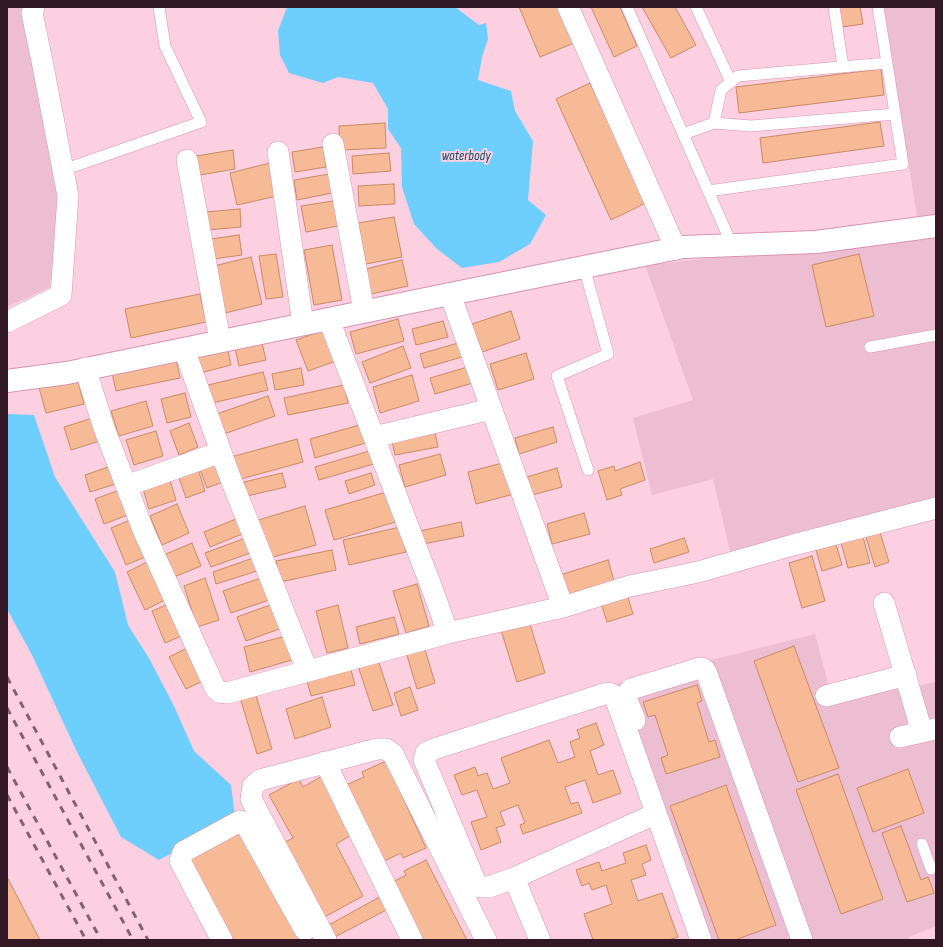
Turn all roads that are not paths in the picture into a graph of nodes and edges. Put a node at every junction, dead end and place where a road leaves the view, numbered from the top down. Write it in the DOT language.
graph roads {
  1 [pos="34,7"];
  2 [pos="159,7"];
  3 [pos="568,7"];
  4 [pos="628,7"];
  5 [pos="696,7"];
  6 [pos="834,7"];
  7 [pos="878,7"];
  8 [pos="887,63"];
  9 [pos="843,67"];
  10 [pos="731,82"];
  11 [pos="895,114"];
  12 [pos="714,123"];
  13 [pos="683,134"];
  14 [pos="333,144"];
  15 [pos="278,152"];
  16 [pos="187,160"];
  17 [pos="63,170"];
  18 [pos="708,191"];
  19 [pos="936,226"];
  20 [pos="732,245"];
  21 [pos="676,249"];
  22 [pos="584,267"];
  23 [pos="450,294"];
  24 [pos="364,311"];
  25 [pos="329,320"];
  26 [pos="7,322"];
  27 [pos="303,324"];
  28 [pos="936,335"];
  29 [pos="220,341"];
  30 [pos="870,347"];
  31 [pos="184,349"];
  32 [pos="85,368"];
  33 [pos="7,381"];
  34 [pos="491,409"];
  35 [pos="374,437"];
  36 [pos="221,452"];
  37 [pos="588,470"];
  38 [pos="126,486"];
  39 [pos="936,508"];
  40 [pos="884,603"];
  41 [pos="563,607"];
  42 [pos="448,633"];
  43 [pos="307,670"];
  44 [pos="906,675"];
  45 [pos="826,696"];
  46 [pos="929,730"];
  47 [pos="900,737"];
  48 [pos="325,762"];
  49 [pos="655,814"];
  50 [pos="922,844"];
  51 [pos="936,867"];
  52 [pos="514,878"];
  53 [pos="222,940"];
  54 [pos="310,940"];
  55 [pos="326,940"];
  56 [pos="412,940"];
  57 [pos="486,940"];
  58 [pos="540,940"];
  59 [pos="701,940"];
  60 [pos="716,940"];
  61 [pos="802,940"];
  1 -- 17 [label="street"];
  2 -- 17 [label="lane"];
  3 -- 21 [label="street"];
  4 -- 13 [label="lane"];
  5 -- 10 [label="lane"];
  6 -- 9 [label="lane"];
  7 -- 8 [label="lane"];
  8 -- 9 [label="lane"];
  8 -- 11 [label="lane"];
  9 -- 10 [label="lane"];
  10 -- 12 [label="lane"];
  11 -- 12 [label="lane"];
  11 -- 18 [label="lane"];
  12 -- 13 [label="lane"];
  13 -- 18 [label="lane"];
  14 -- 24 [label="street"];
  15 -- 27 [label="street"];
  16 -- 29 [label="street"];
  17 -- 26 [label="street"];
  18 -- 20 [label="lane"];
  19 -- 20 [label="street"];
  20 -- 21 [label="street"];
  21 -- 22 [label="street"];
  22 -- 23 [label="street"];
  22 -- 37 [label="lane"];
  23 -- 24 [label="street"];
  23 -- 34 [label="street"];
  24 -- 25 [label="street"];
  25 -- 27 [label="street"];
  25 -- 35 [label="street"];
  27 -- 29 [label="street"];
  28 -- 30 [label="lane"];
  29 -- 31 [label="street"];
  31 -- 32 [label="street"];
  31 -- 36 [label="street"];
  32 -- 33 [label="street"];
  32 -- 38 [label="street"];
  34 -- 35 [label="street"];
  34 -- 41 [label="street"];
  35 -- 42 [label="street"];
  36 -- 38 [label="street"];
  36 -- 43 [label="street"];
  38 -- 43 [label="street"];
  39 -- 41 [label="street"];
  40 -- 44 [label="street"];
  41 -- 42 [label="street"];
  42 -- 43 [label="street"];
  44 -- 45 [label="street"];
  44 -- 46 [label="street"];
  46 -- 47 [label="street"];
  48 -- 55 [label="street"];
  48 -- 56 [label="street"];
  48 -- 57 [label="street"];
  49 -- 52 [label="street"];
  49 -- 52 [label="street"];
  49 -- 59 [label="street"];
  50 -- 51 [label="lane"];
  52 -- 58 [label="street"];
  53 -- 54 [label="street"];
  60 -- 61 [label="street"];
}
